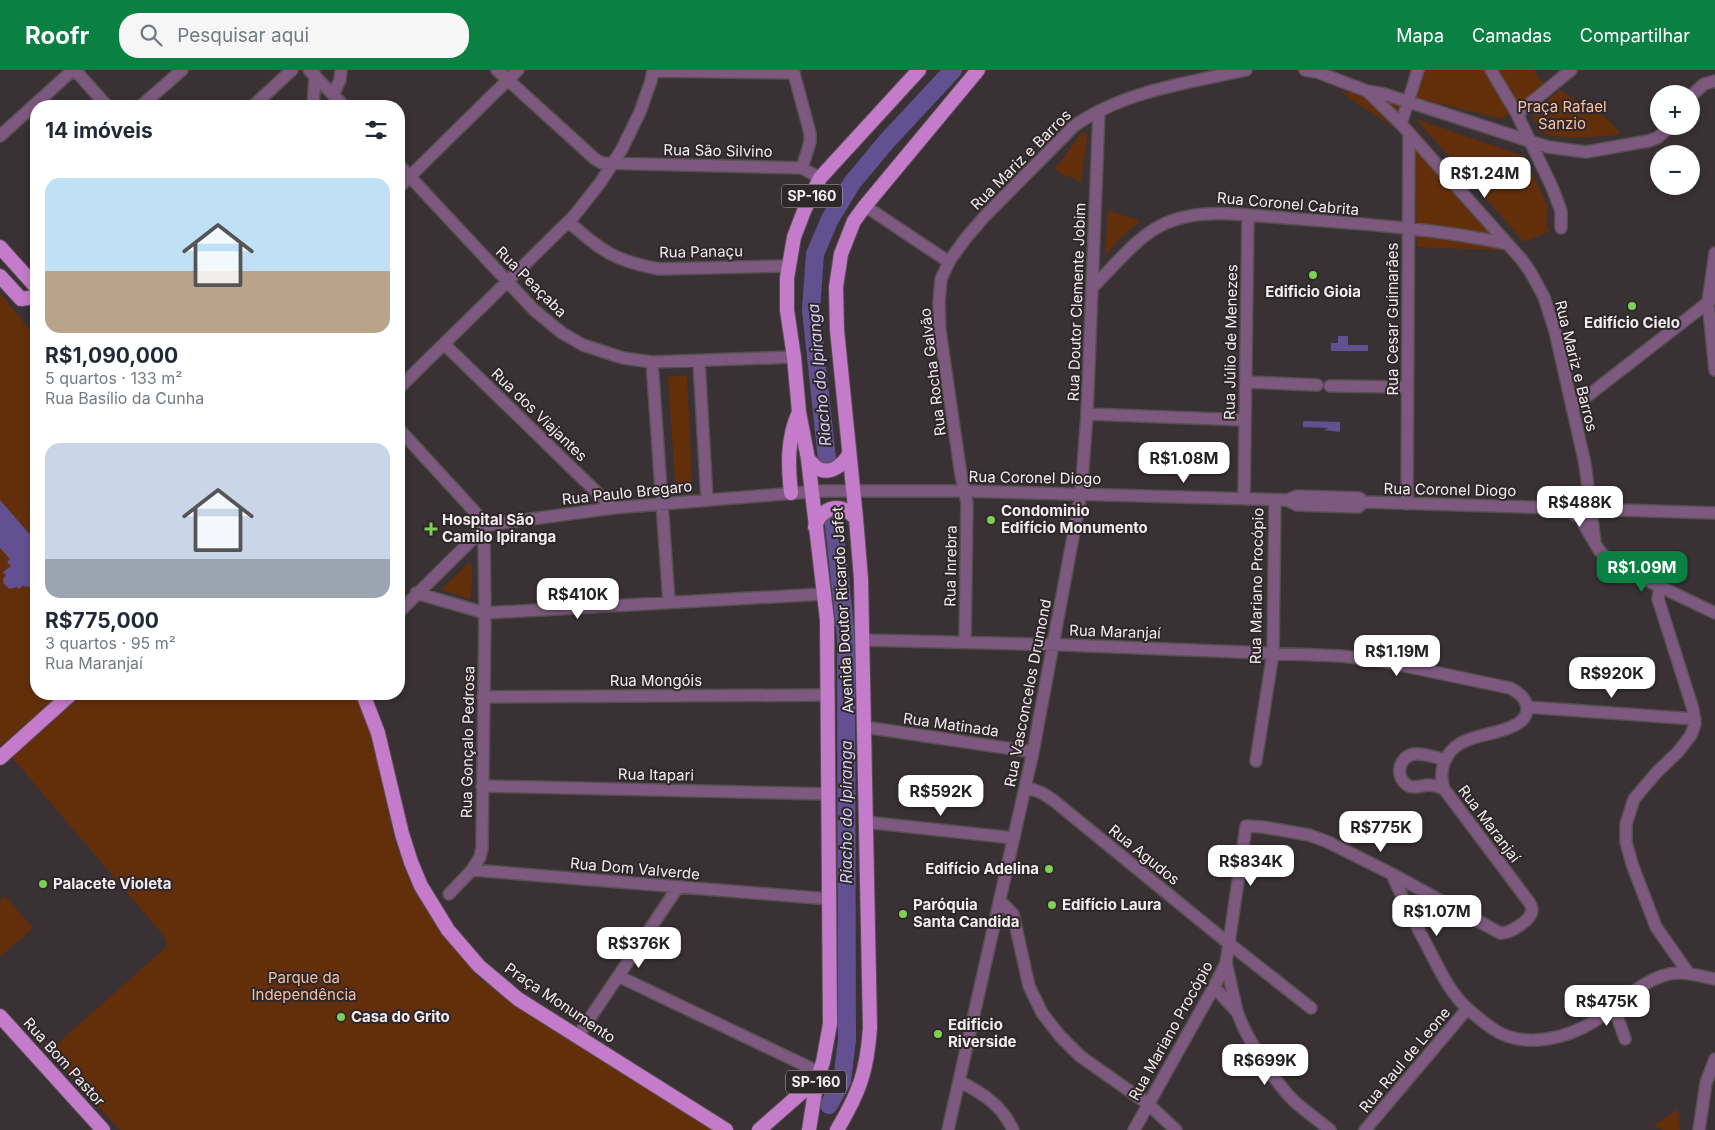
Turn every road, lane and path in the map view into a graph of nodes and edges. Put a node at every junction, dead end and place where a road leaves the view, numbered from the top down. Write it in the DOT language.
graph roads {
  1 [pos="74,70"];
  2 [pos="182,70"];
  3 [pos="292,70"];
  4 [pos="341,70"];
  5 [pos="497,70"];
  6 [pos="518,70"];
  7 [pos="918,70"];
  8 [pos="978,70"];
  9 [pos="1246,70"];
  10 [pos="1305,70"];
  11 [pos="1418,70"];
  12 [pos="1491,70"];
  13 [pos="1571,70"];
  14 [pos="653,71"];
  15 [pos="794,72"];
  16 [pos="312,73"];
  17 [pos="508,80"];
  18 [pos="1715,80"];
  19 [pos="1700,88"];
  20 [pos="1367,91"];
  21 [pos="333,95"];
  22 [pos="40,100"];
  23 [pos="102,100"];
  24 [pos="148,100"];
  25 [pos="260,100"];
  26 [pos="313,100"];
  27 [pos="338,100"];
  28 [pos="1408,101"];
  29 [pos="30,109"];
  30 [pos="1099,111"];
  31 [pos="1518,114"];
  32 [pos="1401,124"];
  33 [pos="1409,134"];
  34 [pos="1660,135"];
  35 [pos="0,136"];
  36 [pos="1529,140"];
  37 [pos="612,165"];
  38 [pos="802,168"];
  39 [pos="405,172"];
  40 [pos="409,176"];
  41 [pos="820,178"];
  42 [pos="405,180"];
  43 [pos="865,206"];
  44 [pos="1248,215"];
  45 [pos="569,222"];
  46 [pos="1561,228"];
  47 [pos="1409,229"];
  48 [pos="1508,244"];
  49 [pos="0,247"];
  50 [pos="1715,253"];
  51 [pos="949,262"];
  52 [pos="788,266"];
  53 [pos="0,276"];
  54 [pos="30,280"];
  55 [pos="508,282"];
  56 [pos="1092,288"];
  57 [pos="30,298"];
  58 [pos="1712,299"];
  59 [pos="444,344"];
  60 [pos="794,357"];
  61 [pos="652,362"];
  62 [pos="699,362"];
  63 [pos="1715,370"];
  64 [pos="405,382"];
  65 [pos="1246,382"];
  66 [pos="1317,385"];
  67 [pos="1330,386"];
  68 [pos="1407,387"];
  69 [pos="1572,408"];
  70 [pos="799,412"];
  71 [pos="1087,414"];
  72 [pos="1245,420"];
  73 [pos="405,436"];
  74 [pos="849,454"];
  75 [pos="808,459"];
  76 [pos="847,490"];
  77 [pos="812,491"];
  78 [pos="964,491"];
  79 [pos="791,493"];
  80 [pos="1081,494"];
  81 [pos="707,499"];
  82 [pos="1244,499"];
  83 [pos="1274,500"];
  84 [pos="662,503"];
  85 [pos="1407,504"];
  86 [pos="613,508"];
  87 [pos="1563,508"];
  88 [pos="1591,509"];
  89 [pos="1715,512"];
  90 [pos="856,518"];
  91 [pos="487,525"];
  92 [pos="816,527"];
  93 [pos="1595,543"];
  94 [pos="1660,587"];
  95 [pos="416,594"];
  96 [pos="824,594"];
  97 [pos="669,602"];
  98 [pos="405,606"];
  99 [pos="485,613"];
  100 [pos="1715,613"];
  101 [pos="863,640"];
  102 [pos="965,641"];
  103 [pos="1053,644"];
  104 [pos="1273,653"];
  105 [pos="828,695"];
  106 [pos="483,697"];
  107 [pos="64,700"];
  108 [pos="365,700"];
  109 [pos="1527,706"];
  110 [pos="1695,718"];
  111 [pos="864,727"];
  112 [pos="1033,752"];
  113 [pos="0,758"];
  114 [pos="1445,760"];
  115 [pos="1256,761"];
  116 [pos="482,786"];
  117 [pos="1026,787"];
  118 [pos="1444,789"];
  119 [pos="829,794"];
  120 [pos="865,822"];
  121 [pos="1246,826"];
  122 [pos="1014,838"];
  123 [pos="472,870"];
  124 [pos="1392,874"];
  125 [pos="678,888"];
  126 [pos="449,894"];
  127 [pos="829,899"];
  128 [pos="1000,901"];
  129 [pos="1230,944"];
  130 [pos="1226,962"];
  131 [pos="1689,974"];
  132 [pos="618,976"];
  133 [pos="1715,979"];
  134 [pos="1214,987"];
  135 [pos="1614,1007"];
  136 [pos="1312,1008"];
  137 [pos="1467,1009"];
  138 [pos="1238,1012"];
  139 [pos="1,1020"];
  140 [pos="578,1036"];
  141 [pos="1625,1038"];
  142 [pos="1714,1065"];
  143 [pos="818,1076"];
  144 [pos="959,1081"];
  145 [pos="1148,1104"];
  146 [pos="103,1130"];
  147 [pos="726,1130"];
  148 [pos="759,1130"];
  149 [pos="809,1130"];
  150 [pos="837,1130"];
  151 [pos="948,1130"];
  152 [pos="1013,1130"];
  153 [pos="1134,1130"];
  154 [pos="1176,1130"];
  155 [pos="1330,1130"];
  156 [pos="1365,1130"];
  157 [pos="1699,1130"];
  1 -- 22 [label="street"];
  1 -- 23 [label="street"];
  2 -- 24 [label="street"];
  3 -- 25 [label="street"];
  4 -- 21 [label="street"];
  5 -- 17 [label="street"];
  6 -- 17 [label="street"];
  7 -- 41 [label="main road, Avenida Doutor Ricardo Jafet / SP-160"];
  8 -- 43 [label="main road, Avenida Doutor Ricardo Jafet / SP-160"];
  9 -- 30 [label="street, Rua Mariz e Barros"];
  10 -- 20 [label="street, Rua Mariz e Barros"];
  11 -- 28 [label="street"];
  12 -- 31 [label="street"];
  13 -- 31 [label="street"];
  14 -- 15 [label="street"];
  14 -- 37 [label="street"];
  15 -- 38 [label="street"];
  16 -- 21 [label="street"];
  16 -- 26 [label="street"];
  17 -- 37 [label="street"];
  17 -- 40 [label="street"];
  18 -- 19 [label="street"];
  20 -- 28 [label="street"];
  20 -- 32 [label="street, Rua Mariz e Barros"];
  21 -- 27 [label="street"];
  28 -- 32 [label="street"];
  28 -- 36 [label="street"];
  29 -- 35 [label="street"];
  30 -- 51 [label="street, Rua Mariz e Barros"];
  30 -- 56 [label="street, Rua Doutor Clemente Jobim"];
  31 -- 36 [label="street"];
  32 -- 33 [label="street, Rua Mariz e Barros"];
  33 -- 47 [label="street, Rua Cesar Guimarães"];
  33 -- 48 [label="street, Rua Mariz e Barros"];
  34 -- 36 [label="street"];
  36 -- 46 [label="street"];
  37 -- 38 [label="street, Rua São Silvino"];
  37 -- 45 [label="street"];
  38 -- 41 [label="street, Rua São Silvino"];
  39 -- 40 [label="street, Rua Peaçaba"];
  40 -- 42 [label="street"];
  40 -- 55 [label="street, Rua Peaçaba"];
  41 -- 52 [label="main road, Avenida Doutor Ricardo Jafet / SP-160"];
  43 -- 51 [label="street"];
  43 -- 74 [label="main road, Avenida Doutor Ricardo Jafet / SP-160"];
  44 -- 47 [label="street, Rua Coronel Cabrita"];
  44 -- 56 [label="street, Rua Coronel Cabrita"];
  44 -- 65 [label="street, Rua Júlio de Menezes"];
  45 -- 52 [label="street, Rua Panaçu"];
  45 -- 55 [label="street"];
  47 -- 48 [label="street, Rua Coronel Cabrita"];
  47 -- 68 [label="street, Rua Cesar Guimarães"];
  48 -- 69 [label="street, Rua Mariz e Barros"];
  49 -- 54 [label="main road"];
  50 -- 58 [label="street"];
  51 -- 78 [label="street, Rua Rocha Galvão"];
  52 -- 60 [label="main road, Avenida Doutor Ricardo Jafet / SP-160"];
  53 -- 57 [label="main road"];
  55 -- 59 [label="street"];
  55 -- 61 [label="street, Rua Peaçaba"];
  56 -- 71 [label="street, Rua Doutor Clemente Jobim"];
  58 -- 63 [label="street"];
  58 -- 69 [label="street"];
  59 -- 64 [label="street"];
  59 -- 86 [label="street, Rua dos Viajantes"];
  60 -- 62 [label="street, Rua Peaçaba"];
  60 -- 70 [label="main road, Avenida Doutor Ricardo Jafet / SP-160"];
  61 -- 62 [label="street, Rua Peaçaba"];
  61 -- 84 [label="street"];
  62 -- 81 [label="street"];
  65 -- 66 [label="street"];
  65 -- 72 [label="street, Rua Júlio de Menezes"];
  67 -- 68 [label="street"];
  68 -- 85 [label="street, Rua Cesar Guimarães"];
  69 -- 88 [label="street, Rua Mariz e Barros"];
  70 -- 75 [label="main road, Avenida Doutor Ricardo Jafet / SP-160"];
  70 -- 79 [label="main road"];
  71 -- 72 [label="street"];
  71 -- 80 [label="street, Rua Doutor Clemente Jobim"];
  72 -- 82 [label="street, Rua Júlio de Menezes"];
  73 -- 91 [label="street"];
  74 -- 75 [label="main road"];
  74 -- 76 [label="main road, Avenida Doutor Ricardo Jafet / SP-160"];
  75 -- 77 [label="main road, Avenida Doutor Ricardo Jafet / SP-160"];
  76 -- 77 [label="street, Rua Paulo Bregaro"];
  76 -- 78 [label="street, Rua Coronel Diogo"];
  76 -- 90 [label="main road, Avenida Doutor Ricardo Jafet / SP-160"];
  77 -- 79 [label="street, Rua Paulo Bregaro"];
  77 -- 92 [label="main road, Avenida Doutor Ricardo Jafet / SP-160"];
  78 -- 80 [label="street, Rua Coronel Diogo"];
  78 -- 102 [label="street, Rua Inrebra"];
  79 -- 81 [label="street, Rua Paulo Bregaro"];
  80 -- 82 [label="street, Rua Coronel Diogo"];
  80 -- 103 [label="street, Rua Vasconcelos Drumond"];
  81 -- 84 [label="street, Rua Paulo Bregaro"];
  82 -- 83 [label="street, Rua Coronel Diogo"];
  83 -- 85 [label="street, Rua Coronel Diogo"];
  83 -- 104 [label="street, Rua Mariano Procópio"];
  84 -- 86 [label="street, Rua Paulo Bregaro"];
  84 -- 97 [label="street"];
  85 -- 87 [label="street, Rua Coronel Diogo"];
  86 -- 91 [label="street, Rua Paulo Bregaro"];
  87 -- 88 [label="street, Rua Coronel Diogo"];
  87 -- 93 [label="street"];
  88 -- 89 [label="street, Rua Coronel Diogo"];
  88 -- 93 [label="street, Rua Mariz e Barros"];
  90 -- 92 [label="main road"];
  90 -- 101 [label="main road, Avenida Doutor Ricardo Jafet / SP-160"];
  91 -- 95 [label="street"];
  91 -- 99 [label="street"];
  92 -- 96 [label="main road, Avenida Doutor Ricardo Jafet / SP-160"];
  93 -- 94 [label="street"];
  94 -- 100 [label="street"];
  94 -- 110 [label="street"];
  95 -- 98 [label="street"];
  95 -- 99 [label="street"];
  96 -- 97 [label="street"];
  96 -- 105 [label="main road, Avenida Doutor Ricardo Jafet / SP-160"];
  97 -- 99 [label="street"];
  99 -- 106 [label="street, Rua Gonçalo Pedrosa"];
  101 -- 102 [label="street, Rua Maranjaí"];
  101 -- 111 [label="main road, Avenida Doutor Ricardo Jafet / SP-160"];
  102 -- 103 [label="street, Rua Maranjaí"];
  103 -- 104 [label="street, Rua Maranjaí"];
  103 -- 112 [label="street, Rua Vasconcelos Drumond"];
  104 -- 109 [label="street, Rua Maranjaí"];
  104 -- 115 [label="street, Rua Mariano Procópio"];
  105 -- 106 [label="street, Rua Mongóis"];
  105 -- 119 [label="main road, Avenida Doutor Ricardo Jafet / SP-160"];
  106 -- 116 [label="street, Rua Gonçalo Pedrosa"];
  107 -- 113 [label="main road"];
  108 -- 140 [label="main road, Praça Monumento"];
  109 -- 110 [label="street"];
  109 -- 114 [label="street"];
  110 -- 131 [label="street"];
  111 -- 112 [label="street, Rua Matinada"];
  111 -- 120 [label="main road, Avenida Doutor Ricardo Jafet / SP-160"];
  112 -- 117 [label="street, Rua Vasconcelos Drumond"];
  114 -- 118 [label="street, Rua Maranjaí"];
  114 -- 118 [label="street"];
  116 -- 119 [label="street, Rua Itapari"];
  116 -- 123 [label="street, Rua Gonçalo Pedrosa"];
  117 -- 122 [label="street, Rua Vasconcelos Drumond"];
  117 -- 129 [label="street, Rua Agudos"];
  118 -- 124 [label="street, Rua Maranjaí"];
  119 -- 127 [label="main road, Avenida Doutor Ricardo Jafet / SP-160"];
  120 -- 122 [label="street"];
  120 -- 150 [label="main road, Avenida Doutor Ricardo Jafet / SP-160"];
  121 -- 124 [label="street, Rua Maranjaí"];
  121 -- 129 [label="street, Rua Mariano Procópio"];
  122 -- 128 [label="street, Rua Vasconcelos Drumond"];
  123 -- 125 [label="street, Rua Dom Valverde"];
  123 -- 126 [label="street"];
  124 -- 137 [label="street"];
  125 -- 127 [label="street, Rua Dom Valverde"];
  125 -- 132 [label="street"];
  127 -- 143 [label="main road, Avenida Doutor Ricardo Jafet / SP-160"];
  128 -- 144 [label="street, Rua Vasconcelos Drumond"];
  128 -- 145 [label="street"];
  129 -- 130 [label="street, Rua Mariano Procópio"];
  129 -- 136 [label="street, Rua Agudos"];
  130 -- 134 [label="street, Rua Mariano Procópio"];
  130 -- 138 [label="street"];
  131 -- 133 [label="street"];
  131 -- 135 [label="street"];
  132 -- 140 [label="street"];
  132 -- 143 [label="street"];
  134 -- 138 [label="street"];
  134 -- 145 [label="street, Rua Mariano Procópio"];
  135 -- 137 [label="street"];
  135 -- 141 [label="street"];
  137 -- 156 [label="street, Rua Raul de Leone"];
  138 -- 155 [label="street"];
  139 -- 146 [label="main road, Rua Bom Pastor"];
  140 -- 147 [label="main road, Praça Monumento"];
  142 -- 157 [label="street"];
  143 -- 148 [label="main road"];
  143 -- 149 [label="main road, Avenida Doutor Ricardo Jafet / SP-160"];
  144 -- 151 [label="street, Rua Vasconcelos Drumond"];
  144 -- 152 [label="street"];
  145 -- 153 [label="street, Rua Mariano Procópio"];
  145 -- 154 [label="street"];
}
